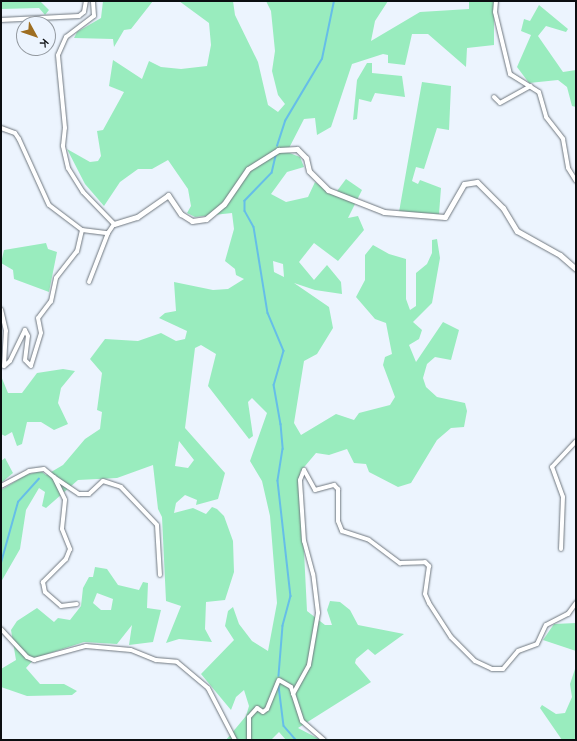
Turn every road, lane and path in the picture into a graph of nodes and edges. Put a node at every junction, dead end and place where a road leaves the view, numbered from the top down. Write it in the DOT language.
graph roads {
  1 [pos="86,1"];
  2 [pos="93,1"];
  3 [pos="496,1"];
  4 [pos="1,20"];
  5 [pos="531,86"];
  6 [pos="494,97"];
  7 [pos="1,128"];
  8 [pos="576,181"];
  9 [pos="114,224"];
  10 [pos="82,230"];
  11 [pos="108,233"];
  12 [pos="576,269"];
  13 [pos="89,282"];
  14 [pos="1,310"];
  15 [pos="576,441"];
  16 [pos="54,477"];
  17 [pos="1,486"];
  18 [pos="561,549"];
  19 [pos="160,575"];
  20 [pos="576,602"];
  21 [pos="78,604"];
  22 [pos="1,629"];
  23 [pos="294,694"];
  24 [pos="235,740"];
  25 [pos="249,740"];
  26 [pos="324,740"];
  1 -- 4 [label="street"];
  2 -- 9 [label="street"];
  3 -- 5 [label="street"];
  5 -- 6 [label="street"];
  5 -- 8 [label="street"];
  7 -- 10 [label="street"];
  9 -- 11 [label="street"];
  9 -- 12 [label="street"];
  10 -- 11 [label="street"];
  10 -- 14 [label="street"];
  11 -- 13 [label="street"];
  15 -- 18 [label="street"];
  16 -- 17 [label="street"];
  16 -- 19 [label="street"];
  16 -- 21 [label="street"];
  20 -- 23 [label="street"];
  22 -- 24 [label="street"];
  23 -- 25 [label="street"];
  23 -- 26 [label="street"];
}
